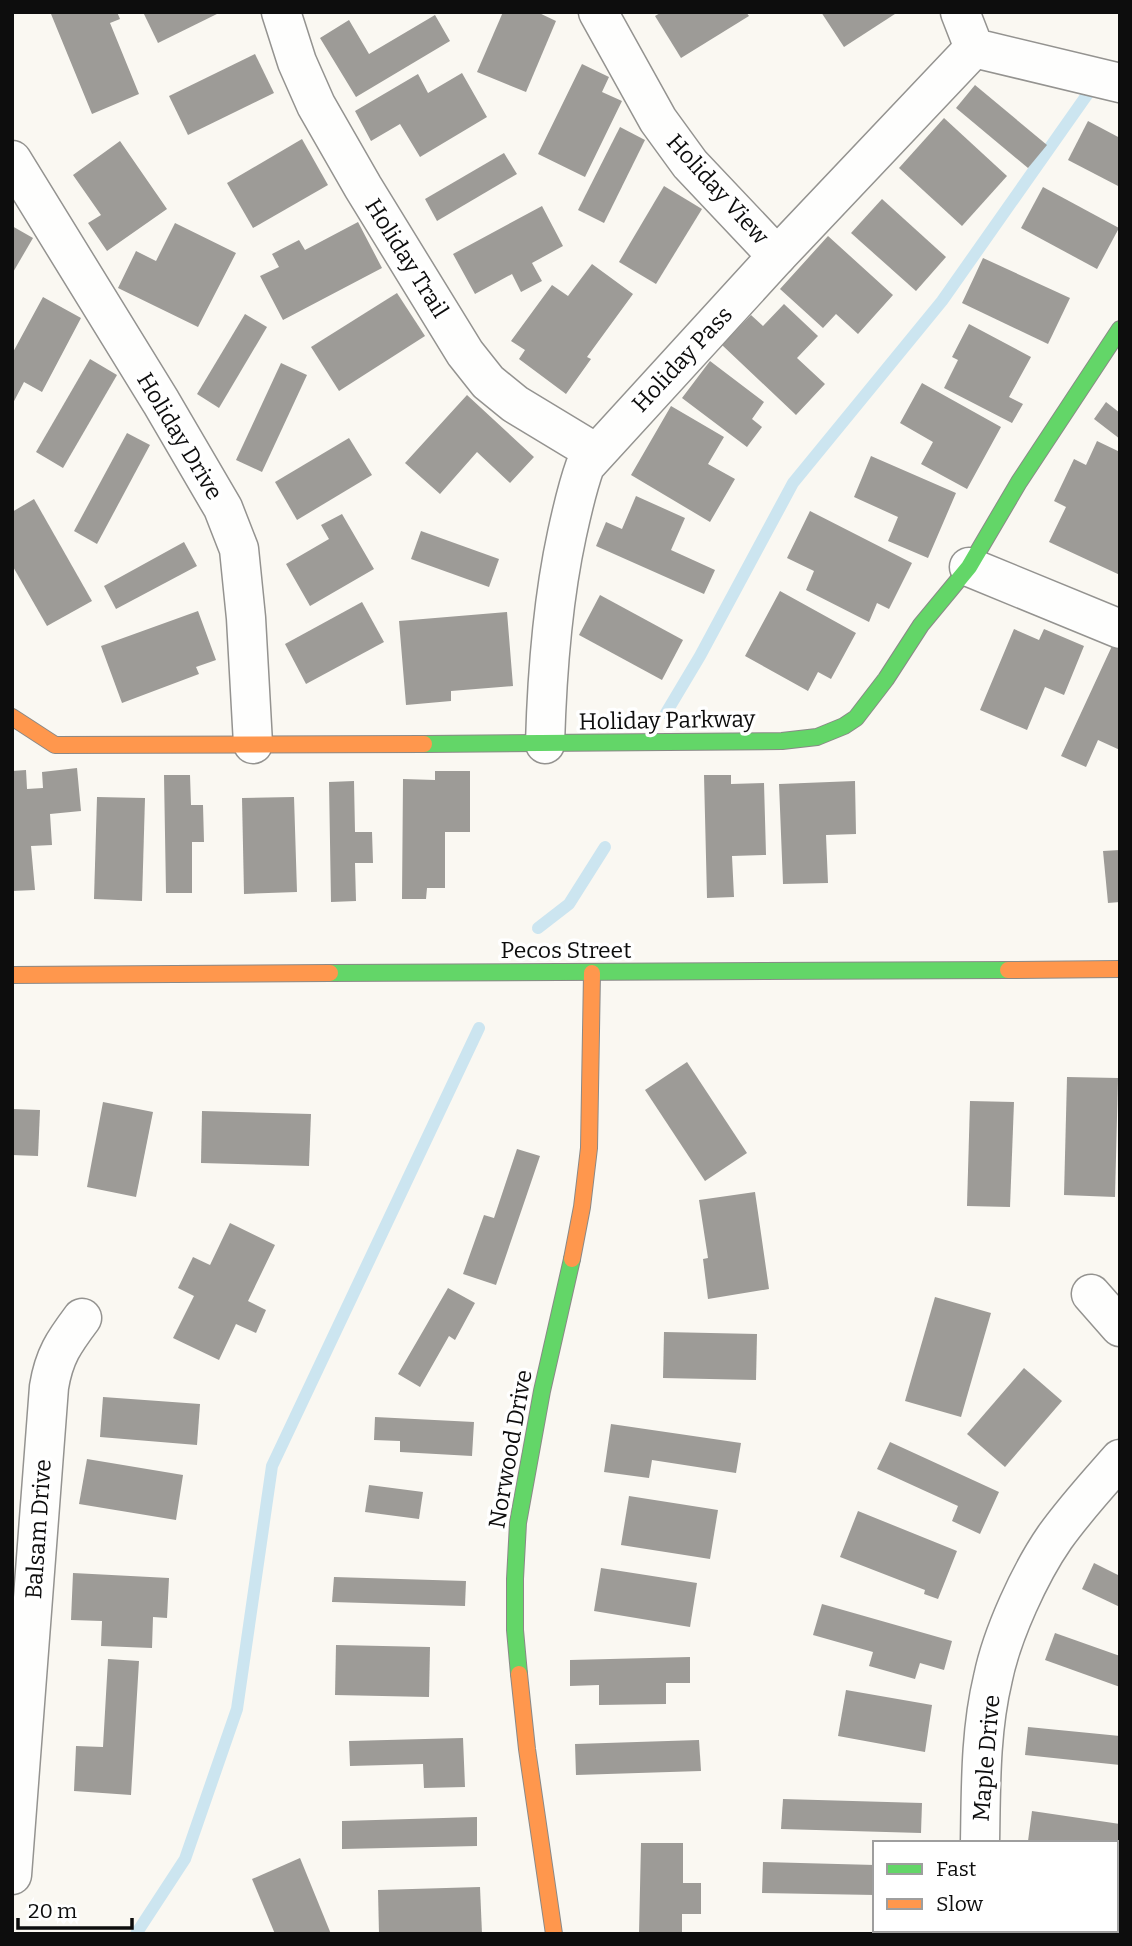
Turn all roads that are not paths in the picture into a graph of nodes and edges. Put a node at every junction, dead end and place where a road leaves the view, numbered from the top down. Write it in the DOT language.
graph roads {
  1 [pos="281,12"];
  2 [pos="598,12"];
  3 [pos="960,12"];
  4 [pos="974,48"];
  5 [pos="1120,83"];
  6 [pos="12,160"];
  7 [pos="777,256"];
  8 [pos="1120,329"];
  9 [pos="596,453"];
  10 [pos="969,567"];
  11 [pos="1120,629"];
  12 [pos="12,717"];
  13 [pos="253,744"];
  14 [pos="545,744"];
  15 [pos="1120,969"];
  16 [pos="592,973"];
  17 [pos="12,975"];
  18 [pos="1091,1294"];
  19 [pos="82,1318"];
  20 [pos="1120,1327"];
  21 [pos="1120,1459"];
  22 [pos="980,1841"];
  23 [pos="12,1875"];
  24 [pos="554,1934"];
  1 -- 9 [label="street, Holiday Trail"];
  2 -- 7 [label="street, Holiday View"];
  3 -- 4 [label="street"];
  4 -- 5 [label="street"];
  4 -- 7 [label="street, Holiday Pass"];
  6 -- 13 [label="street, Holiday Drive"];
  7 -- 9 [label="street, Holiday Pass"];
  8 -- 10 [label="street, Holiday Parkway"];
  9 -- 14 [label="street, Holiday Pass"];
  10 -- 11 [label="street"];
  10 -- 14 [label="street, Holiday Parkway"];
  12 -- 13 [label="street, Holiday Parkway"];
  13 -- 14 [label="street, Holiday Parkway"];
  15 -- 16 [label="street, Pecos Street"];
  16 -- 17 [label="street, Pecos Street"];
  16 -- 24 [label="street, Norwood Drive"];
  18 -- 20 [label="street"];
  19 -- 23 [label="street, Balsam Drive"];
  21 -- 22 [label="street, Maple Drive"];
}
